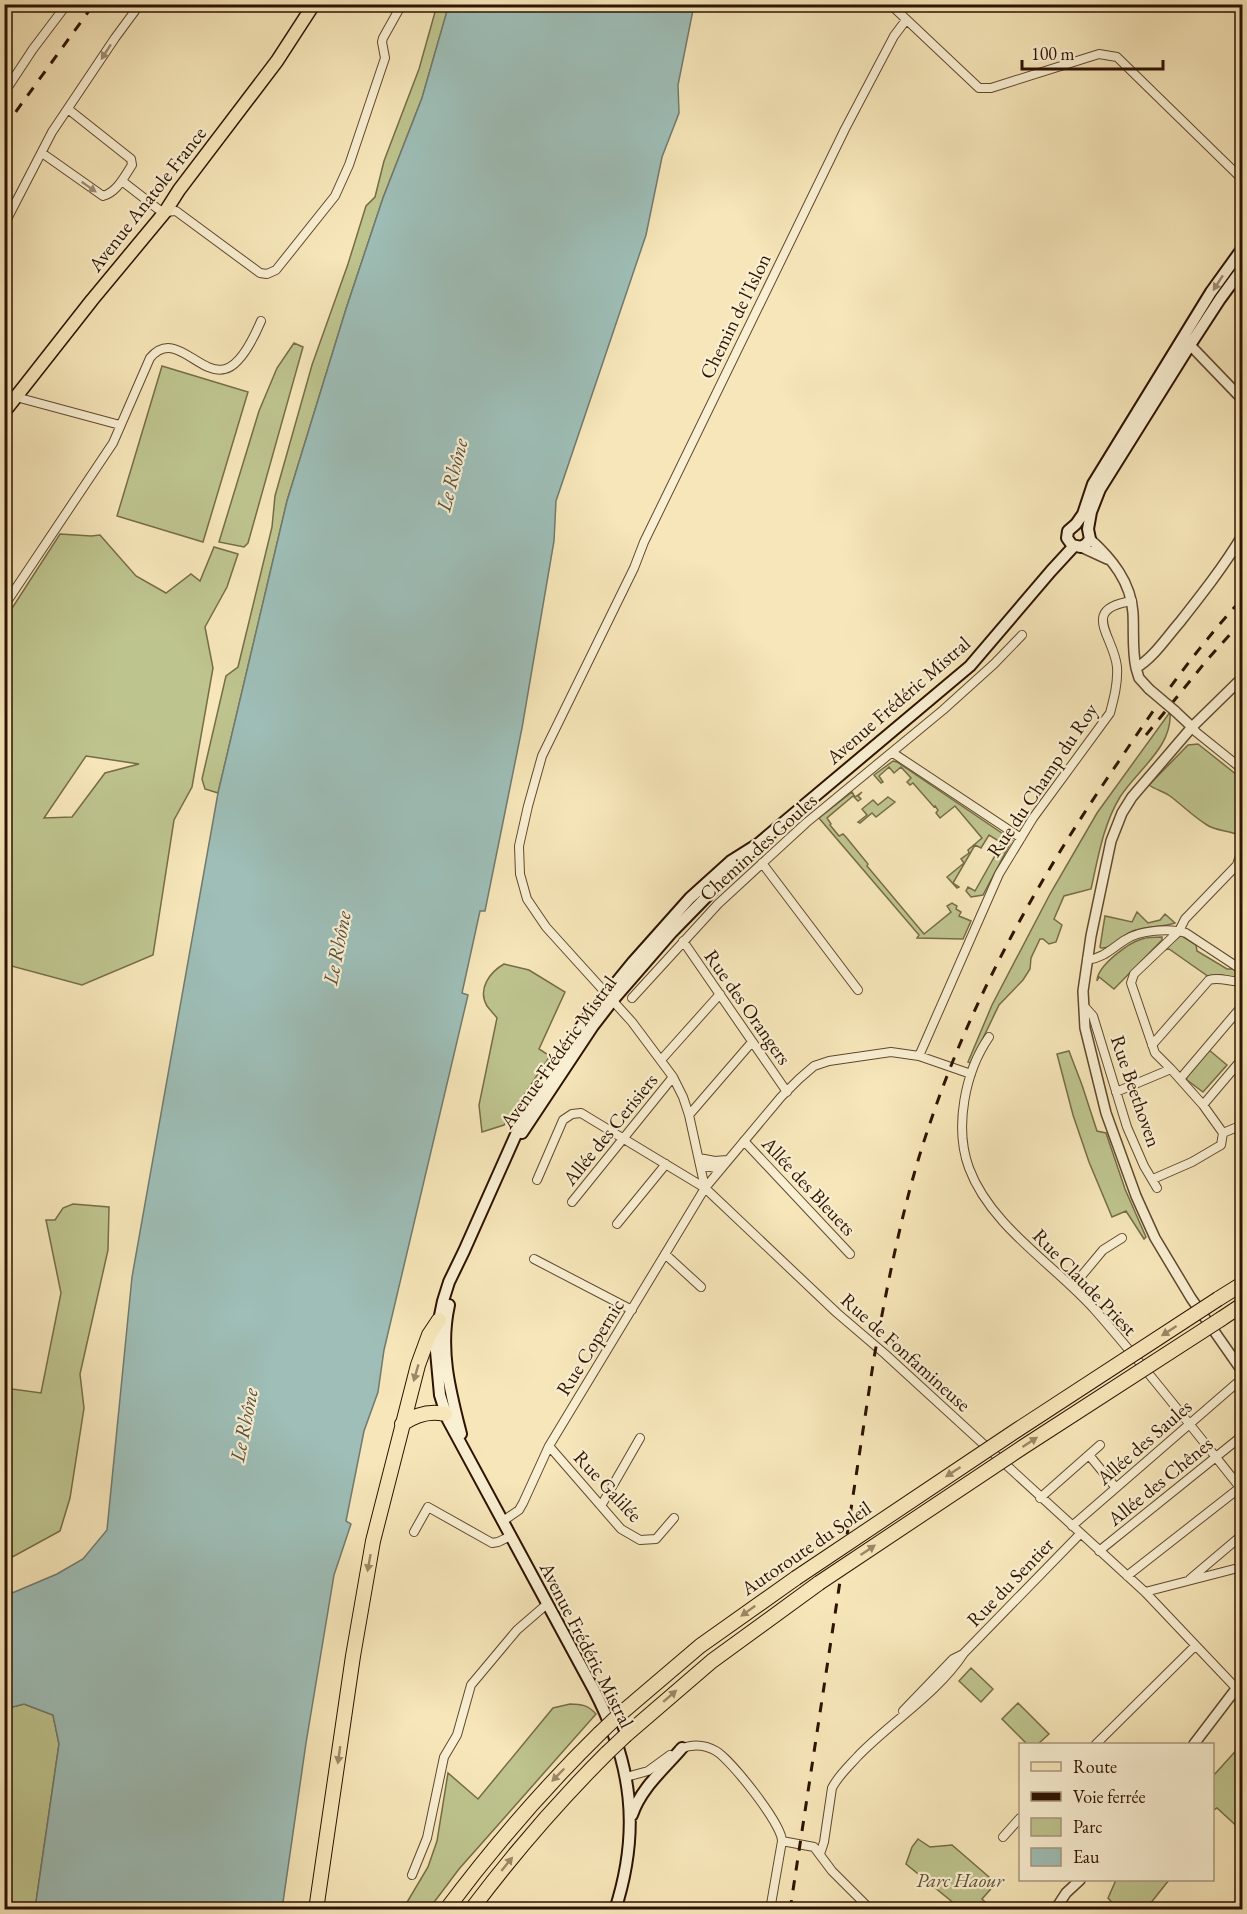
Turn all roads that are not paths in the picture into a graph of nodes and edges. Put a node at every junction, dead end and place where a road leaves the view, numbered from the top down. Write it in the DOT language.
graph roads {
  1 [pos="67,4"];
  2 [pos="140,4"];
  3 [pos="314,4"];
  4 [pos="402,4"];
  5 [pos="890,4"];
  6 [pos="906,20"];
  7 [pos="4,93"];
  8 [pos="68,109"];
  9 [pos="42,153"];
  10 [pos="1242,179"];
  11 [pos="122,180"];
  12 [pos="165,212"];
  13 [pos="4,225"];
  14 [pos="1242,249"];
  15 [pos="1242,269"];
  16 [pos="261,321"];
  17 [pos="1189,337"];
  18 [pos="10,397"];
  19 [pos="1242,399"];
  20 [pos="4,412"];
  21 [pos="120,425"];
  22 [pos="1112,454"];
  23 [pos="1105,481"];
  24 [pos="1076,525"];
  25 [pos="1089,534"];
  26 [pos="1242,536"];
  27 [pos="1075,545"];
  28 [pos="1112,562"];
  29 [pos="1132,601"];
  30 [pos="4,606"];
  31 [pos="1022,635"];
  32 [pos="1136,668"];
  33 [pos="1242,678"];
  34 [pos="1192,727"];
  35 [pos="893,753"];
  36 [pos="1242,769"];
  37 [pos="1021,838"];
  38 [pos="1242,849"];
  39 [pos="762,864"];
  40 [pos="1179,931"];
  41 [pos="683,941"];
  42 [pos="1088,960"];
  43 [pos="1242,970"];
  44 [pos="1242,981"];
  45 [pos="858,990"];
  46 [pos="720,994"];
  47 [pos="610,997"];
  48 [pos="632,998"];
  49 [pos="1084,1005"];
  50 [pos="1242,1006"];
  51 [pos="989,1037"];
  52 [pos="752,1042"];
  53 [pos="1152,1046"];
  54 [pos="920,1056"];
  55 [pos="1242,1059"];
  56 [pos="661,1060"];
  57 [pos="1171,1069"];
  58 [pos="971,1074"];
  59 [pos="673,1077"];
  60 [pos="1180,1079"];
  61 [pos="787,1092"];
  62 [pos="1116,1092"];
  63 [pos="1203,1105"];
  64 [pos="689,1115"];
  65 [pos="1242,1125"];
  66 [pos="1223,1134"];
  67 [pos="624,1138"];
  68 [pos="744,1141"];
  69 [pos="727,1160"];
  70 [pos="700,1162"];
  71 [pos="666,1164"];
  72 [pos="720,1169"];
  73 [pos="1153,1179"];
  74 [pos="537,1180"];
  75 [pos="705,1188"];
  76 [pos="1157,1188"];
  77 [pos="572,1202"];
  78 [pos="617,1224"];
  79 [pos="1122,1238"];
  80 [pos="665,1254"];
  81 [pos="850,1254"];
  82 [pos="534,1259"];
  83 [pos="458,1264"];
  84 [pos="1242,1284"];
  85 [pos="1073,1286"];
  86 [pos="701,1287"];
  87 [pos="1242,1305"];
  88 [pos="632,1310"];
  89 [pos="439,1320"];
  90 [pos="1242,1371"];
  91 [pos="1238,1382"];
  92 [pos="445,1414"];
  93 [pos="402,1424"];
  94 [pos="1190,1424"];
  95 [pos="1242,1436"];
  96 [pos="640,1438"];
  97 [pos="462,1445"];
  98 [pos="1100,1445"];
  99 [pos="549,1446"];
  100 [pos="1089,1455"];
  101 [pos="1216,1457"];
  102 [pos="1116,1488"];
  103 [pos="1242,1488"];
  104 [pos="1040,1498"];
  105 [pos="602,1506"];
  106 [pos="674,1518"];
  107 [pos="503,1521"];
  108 [pos="1072,1526"];
  109 [pos="414,1532"];
  110 [pos="1080,1534"];
  111 [pos="1242,1535"];
  112 [pos="511,1536"];
  113 [pos="1099,1551"];
  114 [pos="1242,1567"];
  115 [pos="1127,1576"];
  116 [pos="1186,1581"];
  117 [pos="1145,1592"];
  118 [pos="547,1604"];
  119 [pos="1195,1646"];
  120 [pos="1240,1685"];
  121 [pos="1097,1743"];
  122 [pos="1195,1743"];
  123 [pos="682,1748"];
  124 [pos="626,1777"];
  125 [pos="1019,1819"];
  126 [pos="629,1827"];
  127 [pos="1003,1837"];
  128 [pos="782,1840"];
  129 [pos="820,1854"];
  130 [pos="412,1875"];
  131 [pos="1079,1881"];
  132 [pos="316,1910"];
  133 [pos="446,1910"];
  134 [pos="471,1910"];
  135 [pos="615,1910"];
  136 [pos="770,1910"];
  137 [pos="871,1910"];
  138 [pos="1055,1910"];
  1 -- 7 [label="street"];
  2 -- 8 [label="street, one-way"];
  3 -- 12 [label="main road, Avenue Anatole France"];
  4 -- 12 [label="street"];
  5 -- 6 [label="street"];
  6 -- 10 [label="street"];
  6 -- 47 [label="street, Chemin de l'Islon"];
  8 -- 9 [label="street"];
  8 -- 11 [label="street"];
  9 -- 11 [label="street, one-way"];
  9 -- 13 [label="street"];
  11 -- 12 [label="street"];
  12 -- 18 [label="main road, Avenue Anatole France"];
  14 -- 17 [label="main road, one-way"];
  15 -- 17 [label="main road"];
  16 -- 21 [label="street"];
  17 -- 19 [label="street"];
  17 -- 22 [label="main road"];
  17 -- 23 [label="main road"];
  18 -- 20 [label="main road, Avenue Anatole France"];
  18 -- 21 [label="street"];
  21 -- 30 [label="street"];
  22 -- 23 [label="main road"];
  22 -- 24 [label="main road"];
  23 -- 25 [label="main road"];
  24 -- 25 [label="main road"];
  24 -- 27 [label="main road"];
  25 -- 27 [label="main road"];
  25 -- 28 [label="street"];
  26 -- 32 [label="street"];
  27 -- 28 [label="street"];
  27 -- 47 [label="main road, Avenue Frédéric Mistral"];
  28 -- 29 [label="street"];
  29 -- 32 [label="street"];
  29 -- 37 [label="street, Rue du Champ du Roy"];
  31 -- 35 [label="street, Chemin des Goules"];
  32 -- 34 [label="street, bridge"];
  33 -- 34 [label="street"];
  34 -- 36 [label="street"];
  34 -- 42 [label="street"];
  35 -- 37 [label="street"];
  35 -- 39 [label="street, Chemin des Goules"];
  37 -- 54 [label="street, Rue du Champ du Roy"];
  38 -- 40 [label="street"];
  39 -- 41 [label="street, Chemin des Goules"];
  39 -- 45 [label="street"];
  40 -- 42 [label="street"];
  40 -- 43 [label="street"];
  40 -- 53 [label="street"];
  41 -- 46 [label="street, Rue des Orangers"];
  41 -- 48 [label="street, Chemin des Goules"];
  42 -- 49 [label="street"];
  44 -- 53 [label="street"];
  46 -- 52 [label="street, Rue des Orangers"];
  46 -- 56 [label="street"];
  47 -- 56 [label="street"];
  47 -- 83 [label="main road, Avenue Frédéric Mistral"];
  49 -- 62 [label="street, Rue Beethoven"];
  49 -- 90 [label="street"];
  50 -- 60 [label="street"];
  51 -- 58 [label="street, Rue Claude Priest"];
  52 -- 61 [label="street, Rue des Orangers"];
  52 -- 64 [label="street"];
  53 -- 57 [label="street"];
  54 -- 58 [label="street, Rue Copernic"];
  54 -- 61 [label="street, Rue Copernic"];
  55 -- 63 [label="street"];
  56 -- 59 [label="street"];
  57 -- 60 [label="street"];
  57 -- 62 [label="street"];
  58 -- 85 [label="street, Rue Claude Priest"];
  59 -- 64 [label="street"];
  59 -- 67 [label="street, Allée des Cerisiers"];
  60 -- 63 [label="street"];
  61 -- 68 [label="street, Rue Copernic"];
  62 -- 73 [label="street, Rue Beethoven"];
  63 -- 66 [label="street"];
  64 -- 70 [label="street"];
  65 -- 66 [label="street"];
  66 -- 73 [label="street"];
  67 -- 71 [label="street, Rue de Fonfamineuse"];
  67 -- 74 [label="street, Rue de Fonfamineuse"];
  67 -- 77 [label="street, Allée des Cerisiers"];
  68 -- 69 [label="street, Rue Copernic"];
  68 -- 81 [label="street, Allée des Bleuets"];
  69 -- 70 [label="street"];
  69 -- 72 [label="street, Rue Copernic"];
  70 -- 72 [label="street"];
  70 -- 75 [label="street"];
  71 -- 75 [label="street, Rue de Fonfamineuse"];
  71 -- 78 [label="street"];
  72 -- 75 [label="street, Rue Copernic"];
  73 -- 76 [label="street, Rue Beethoven"];
  75 -- 80 [label="street, Rue Copernic"];
  75 -- 104 [label="street, Rue de Fonfamineuse"];
  79 -- 85 [label="street"];
  80 -- 86 [label="street"];
  80 -- 88 [label="street, Rue Copernic"];
  82 -- 88 [label="street"];
  83 -- 89 [label="main road, Avenue Frédéric Mistral"];
  83 -- 97 [label="main road, Avenue Frédéric Mistral"];
  84 -- 133 [label="highway, Autoroute du Soleil, one-way, bridge"];
  85 -- 94 [label="street, Rue Claude Priest"];
  134 -- 87 [label="highway, Autoroute du Soleil, one-way, bridge"];
  88 -- 99 [label="street, Rue Copernic"];
  89 -- 92 [label="main road, Avenue Frédéric Mistral"];
  89 -- 93 [label="highway, one-way"];
  91 -- 94 [label="street, Allée des Saules"];
  92 -- 93 [label="highway"];
  92 -- 97 [label="main road, Avenue Frédéric Mistral"];
  93 -- 132 [label="highway, one-way"];
  94 -- 101 [label="street, Rue Claude Priest"];
  94 -- 102 [label="street, Allée des Saules"];
  95 -- 101 [label="street, Allée des Chênes"];
  96 -- 105 [label="street"];
  97 -- 107 [label="main road, Avenue Frédéric Mistral"];
  98 -- 100 [label="street"];
  99 -- 105 [label="street, Rue Galilée"];
  99 -- 107 [label="street, Rue Copernic"];
  100 -- 102 [label="street"];
  100 -- 104 [label="street"];
  101 -- 103 [label="street, Rue Claude Priest"];
  101 -- 113 [label="street, Allée des Chênes"];
  102 -- 108 [label="street, Allée des Saules"];
  103 -- 115 [label="street"];
  104 -- 108 [label="street, Rue de Fonfamineuse"];
  105 -- 106 [label="street, Rue Galilée"];
  107 -- 112 [label="main road, Avenue Frédéric Mistral"];
  108 -- 110 [label="street, Rue de Fonfamineuse"];
  109 -- 112 [label="street"];
  110 -- 113 [label="street, Rue de Fonfamineuse"];
  110 -- 129 [label="street, Rue du Sentier"];
  111 -- 116 [label="street"];
  112 -- 118 [label="main road, Avenue Frédéric Mistral"];
  113 -- 115 [label="street, Rue de Fonfamineuse"];
  114 -- 116 [label="street"];
  115 -- 117 [label="street, Rue de Fonfamineuse"];
  116 -- 117 [label="street"];
  117 -- 119 [label="street, Rue de Fonfamineuse"];
  118 -- 124 [label="main road, Avenue Frédéric Mistral"];
  118 -- 130 [label="street"];
  119 -- 120 [label="street, Rue de Fonfamineuse"];
  119 -- 121 [label="street"];
  120 -- 122 [label="street"];
  123 -- 124 [label="street"];
  123 -- 126 [label="main road"];
  123 -- 128 [label="street"];
  124 -- 126 [label="main road, Avenue Frédéric Mistral"];
  125 -- 127 [label="street"];
  126 -- 135 [label="main road, Avenue Frédéric Mistral"];
  128 -- 129 [label="street"];
  128 -- 136 [label="street"];
  129 -- 137 [label="street"];
  131 -- 138 [label="street"];
}
